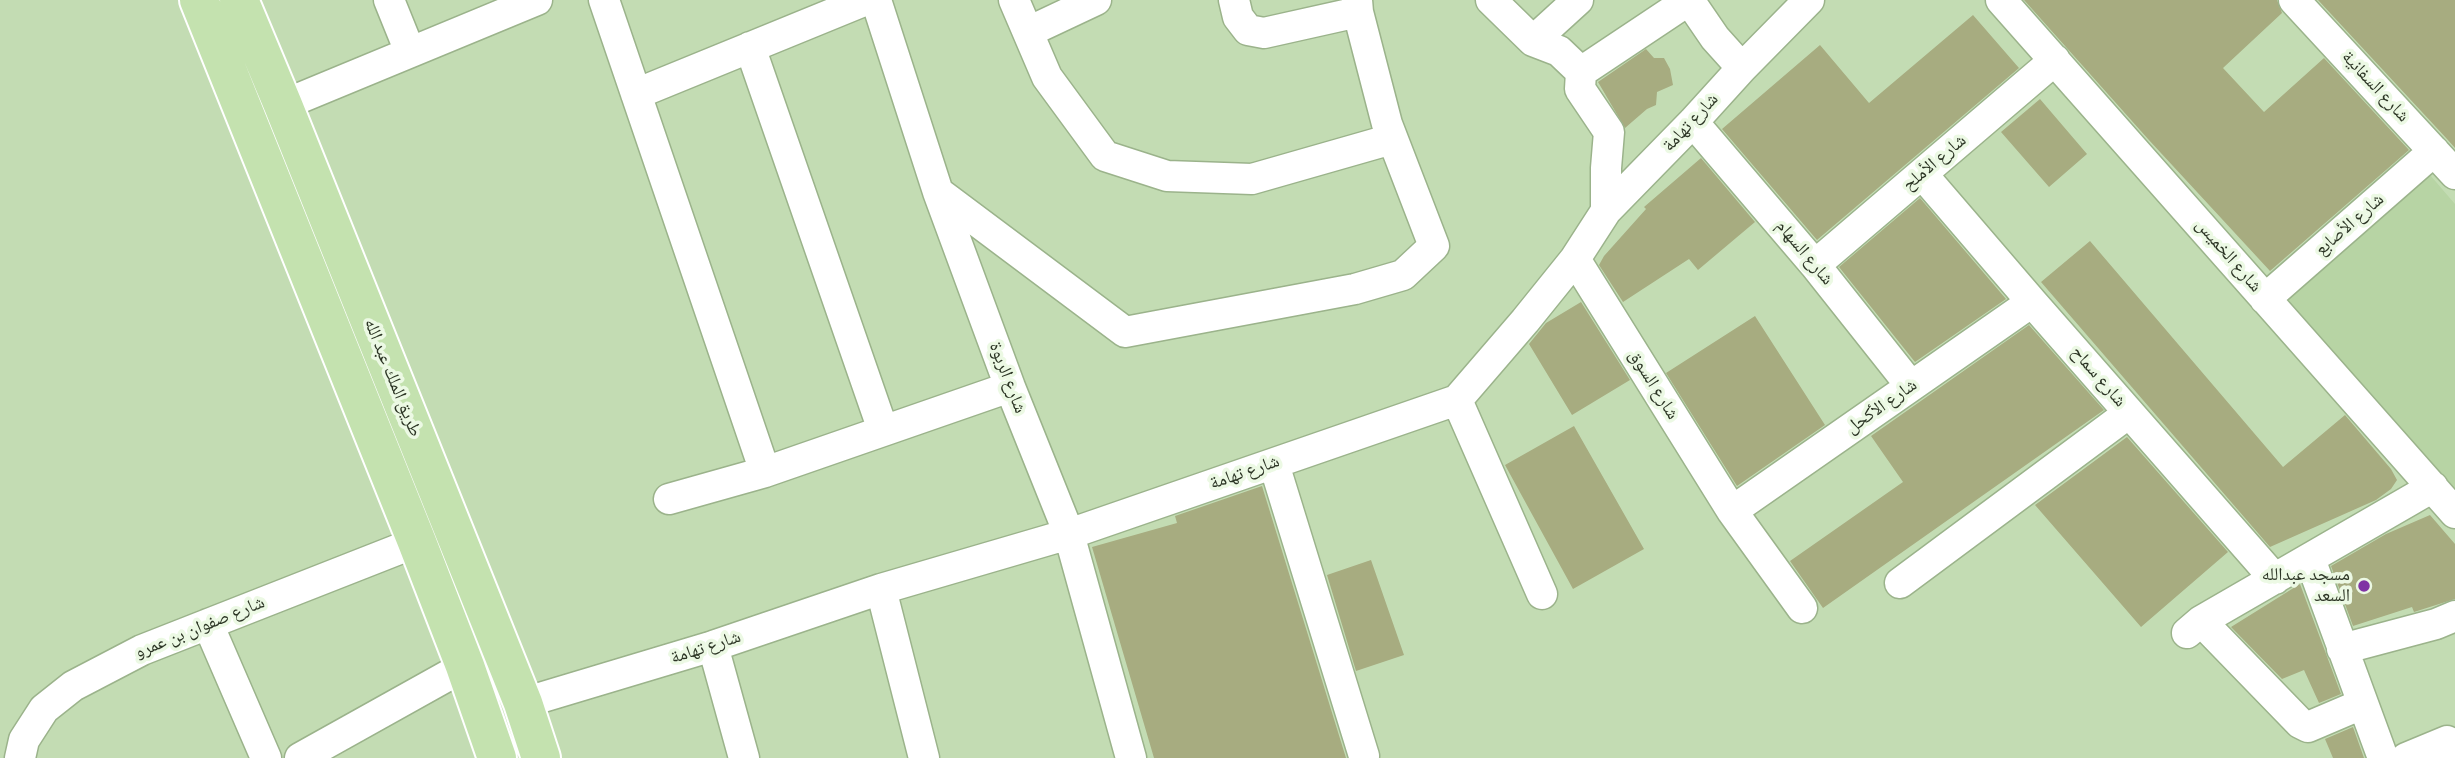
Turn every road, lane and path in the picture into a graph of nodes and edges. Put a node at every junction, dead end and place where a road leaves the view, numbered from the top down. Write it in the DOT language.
graph roads {
  1 [pos="199,0"];
  2 [pos="239,0"];
  3 [pos="388,0"];
  4 [pos="604,0"];
  5 [pos="866,0"];
  6 [pos="876,0"];
  7 [pos="1014,0"];
  8 [pos="1096,0"];
  9 [pos="1234,0"];
  10 [pos="1491,0"];
  11 [pos="1578,0"];
  12 [pos="1689,0"];
  13 [pos="1810,0"];
  14 [pos="2001,0"];
  15 [pos="2294,0"];
  16 [pos="525,2"];
  17 [pos="1357,6"];
  18 [pos="1028,32"];
  19 [pos="1533,41"];
  20 [pos="750,47"];
  21 [pos="410,52"];
  22 [pos="2055,60"];
  23 [pos="1742,68"];
  24 [pos="1581,72"];
  25 [pos="636,94"];
  26 [pos="283,105"];
  27 [pos="1693,122"];
  28 [pos="1392,139"];
  29 [pos="2434,151"];
  30 [pos="1922,174"];
  31 [pos="2455,174"];
  32 [pos="938,192"];
  33 [pos="1606,211"];
  34 [pos="1575,259"];
  35 [pos="1815,265"];
  36 [pos="2265,299"];
  37 [pos="2032,302"];
  38 [pos="1911,386"];
  39 [pos="1010,387"];
  40 [pos="1457,400"];
  41 [pos="2129,413"];
  42 [pos="883,430"];
  43 [pos="1274,464"];
  44 [pos="765,472"];
  45 [pos="2432,487"];
  46 [pos="669,499"];
  47 [pos="1732,511"];
  48 [pos="2455,513"];
  49 [pos="1069,534"];
  50 [pos="416,542"];
  51 [pos="2310,559"];
  52 [pos="2275,579"];
  53 [pos="1900,583"];
  54 [pos="881,589"];
  55 [pos="1542,594"];
  56 [pos="1802,608"];
  57 [pos="2455,615"];
  58 [pos="208,624"];
  59 [pos="713,646"];
  60 [pos="2342,649"];
  61 [pos="465,666"];
  62 [pos="523,704"];
  63 [pos="2362,704"];
  64 [pos="1364,757"];
  65 [pos="20,758"];
  66 [pos="266,758"];
  67 [pos="300,758"];
  68 [pos="497,758"];
  69 [pos="541,758"];
  70 [pos="744,758"];
  71 [pos="924,758"];
  72 [pos="1131,758"];
  73 [pos="2383,758"];
  74 [pos="2406,758"];
  75 [pos="2454,758"];
  1 -- 50 [label="main road"];
  2 -- 26 [label="main road, طريق الملك عبد الله"];
  3 -- 21 [label="street"];
  4 -- 25 [label="street"];
  5 -- 20 [label="street"];
  6 -- 32 [label="street, شارع الربوة"];
  7 -- 18 [label="street"];
  8 -- 18 [label="street"];
  9 -- 17 [label="street"];
  10 -- 19 [label="street"];
  11 -- 19 [label="street"];
  12 -- 23 [label="street"];
  12 -- 24 [label="street"];
  13 -- 23 [label="street, شارع تهامة"];
  14 -- 22 [label="street, شارع الخميس"];
  15 -- 29 [label="street, شارع السفانية"];
  16 -- 21 [label="street"];
  17 -- 28 [label="street"];
  18 -- 28 [label="street"];
  19 -- 24 [label="street"];
  20 -- 25 [label="street"];
  20 -- 42 [label="street"];
  21 -- 26 [label="street"];
  22 -- 30 [label="street, شارع الأملح"];
  22 -- 36 [label="street, شارع الخميس"];
  23 -- 27 [label="street, شارع تهامة"];
  24 -- 33 [label="street"];
  25 -- 44 [label="street"];
  26 -- 62 [label="main road, طريق الملك عبد الله"];
  27 -- 33 [label="street, شارع تهامة"];
  27 -- 35 [label="street, شارع السهام"];
  28 -- 32 [label="street"];
  29 -- 31 [label="street, شارع السفانية"];
  29 -- 36 [label="street, شارع الأصابع"];
  30 -- 35 [label="street, شارع الأملح"];
  30 -- 37 [label="street, شارع سماح"];
  32 -- 39 [label="street, شارع الربوة"];
  33 -- 34 [label="street, شارع تهامة"];
  34 -- 40 [label="street, شارع تهامة"];
  34 -- 47 [label="street, شارع السوق"];
  35 -- 38 [label="street, شارع السهام"];
  36 -- 45 [label="street, شارع الخميس"];
  37 -- 38 [label="street, شارع الأكحل"];
  37 -- 41 [label="street, شارع سماح"];
  38 -- 47 [label="street, شارع الأكحل"];
  39 -- 42 [label="street"];
  39 -- 49 [label="street, شارع الربوة"];
  40 -- 43 [label="street, شارع تهامة"];
  40 -- 55 [label="street"];
  41 -- 52 [label="street, شارع سماح"];
  41 -- 53 [label="street"];
  42 -- 44 [label="street"];
  43 -- 49 [label="street, شارع تهامة"];
  43 -- 64 [label="street"];
  44 -- 46 [label="street"];
  45 -- 48 [label="street, شارع الخميس"];
  45 -- 51 [label="street"];
  47 -- 56 [label="street, شارع السوق"];
  49 -- 54 [label="street, شارع تهامة"];
  49 -- 72 [label="street, شارع الربوة"];
  50 -- 58 [label="street, شارع صفوان بن عمرو"];
  50 -- 61 [label="main road"];
  51 -- 52 [label="street"];
  51 -- 60 [label="street"];
  52 -- 63 [label="street"];
  54 -- 59 [label="street, شارع تهامة"];
  54 -- 71 [label="street"];
  57 -- 60 [label="street"];
  58 -- 65 [label="street, شارع صفوان بن عمرو"];
  58 -- 66 [label="street"];
  59 -- 62 [label="street, شارع تهامة"];
  59 -- 70 [label="street"];
  60 -- 63 [label="street"];
  61 -- 67 [label="street"];
  61 -- 68 [label="main road"];
  62 -- 69 [label="main road, طريق الملك عبد الله"];
  63 -- 73 [label="street"];
  74 -- 75 [label="street"];
}
